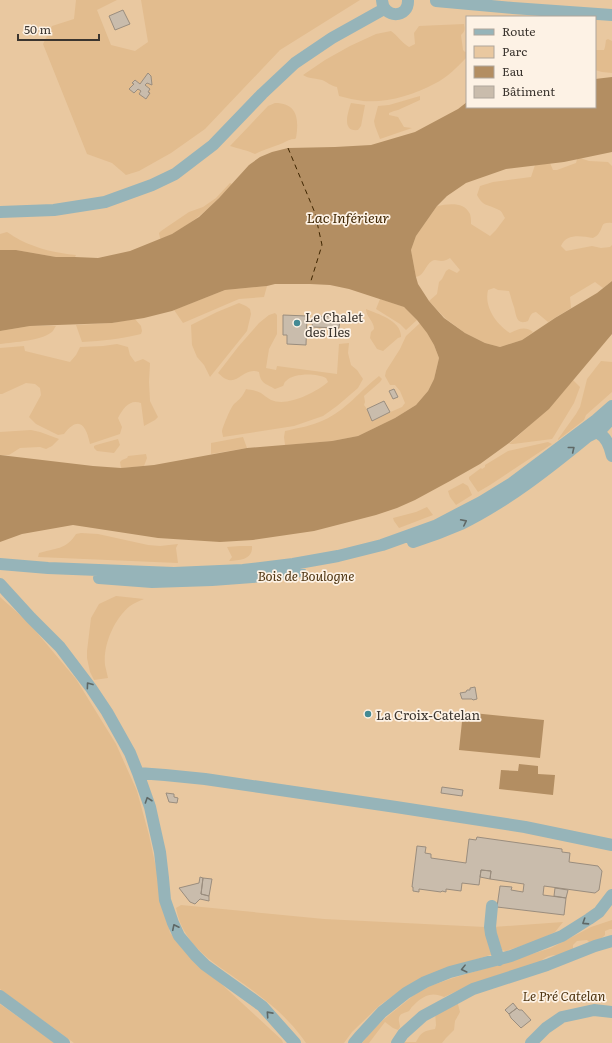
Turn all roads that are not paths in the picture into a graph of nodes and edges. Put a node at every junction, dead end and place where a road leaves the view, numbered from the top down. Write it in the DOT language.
graph roads {
  1 [pos="408,0"];
  2 [pos="436,1"];
  3 [pos="383,5"];
  4 [pos="612,15"];
  5 [pos="0,212"];
  6 [pos="612,406"];
  7 [pos="612,418"];
  8 [pos="598,433"];
  9 [pos="612,456"];
  10 [pos="0,564"];
  11 [pos="0,572"];
  12 [pos="0,584"];
  13 [pos="138,773"];
  14 [pos="612,845"];
  15 [pos="612,895"];
  16 [pos="492,906"];
  17 [pos="612,941"];
  18 [pos="499,960"];
  19 [pos="0,996"];
  20 [pos="612,1012"];
  21 [pos="64,1043"];
  22 [pos="295,1043"];
  23 [pos="354,1043"];
  24 [pos="397,1043"];
  25 [pos="531,1043"];
  1 -- 3 [label="street"];
  2 -- 4 [label="street"];
  3 -- 5 [label="street"];
  6 -- 10 [label="street"];
  7 -- 8 [label="street"];
  8 -- 9 [label="street"];
  11 -- 8 [label="street, one-way"];
  13 -- 12 [label="street, one-way"];
  13 -- 14 [label="street"];
  22 -- 13 [label="street, one-way"];
  15 -- 18 [label="street, one-way"];
  16 -- 18 [label="street"];
  17 -- 24 [label="street"];
  18 -- 23 [label="street, one-way"];
  19 -- 21 [label="street"];
  20 -- 25 [label="street"];
}
